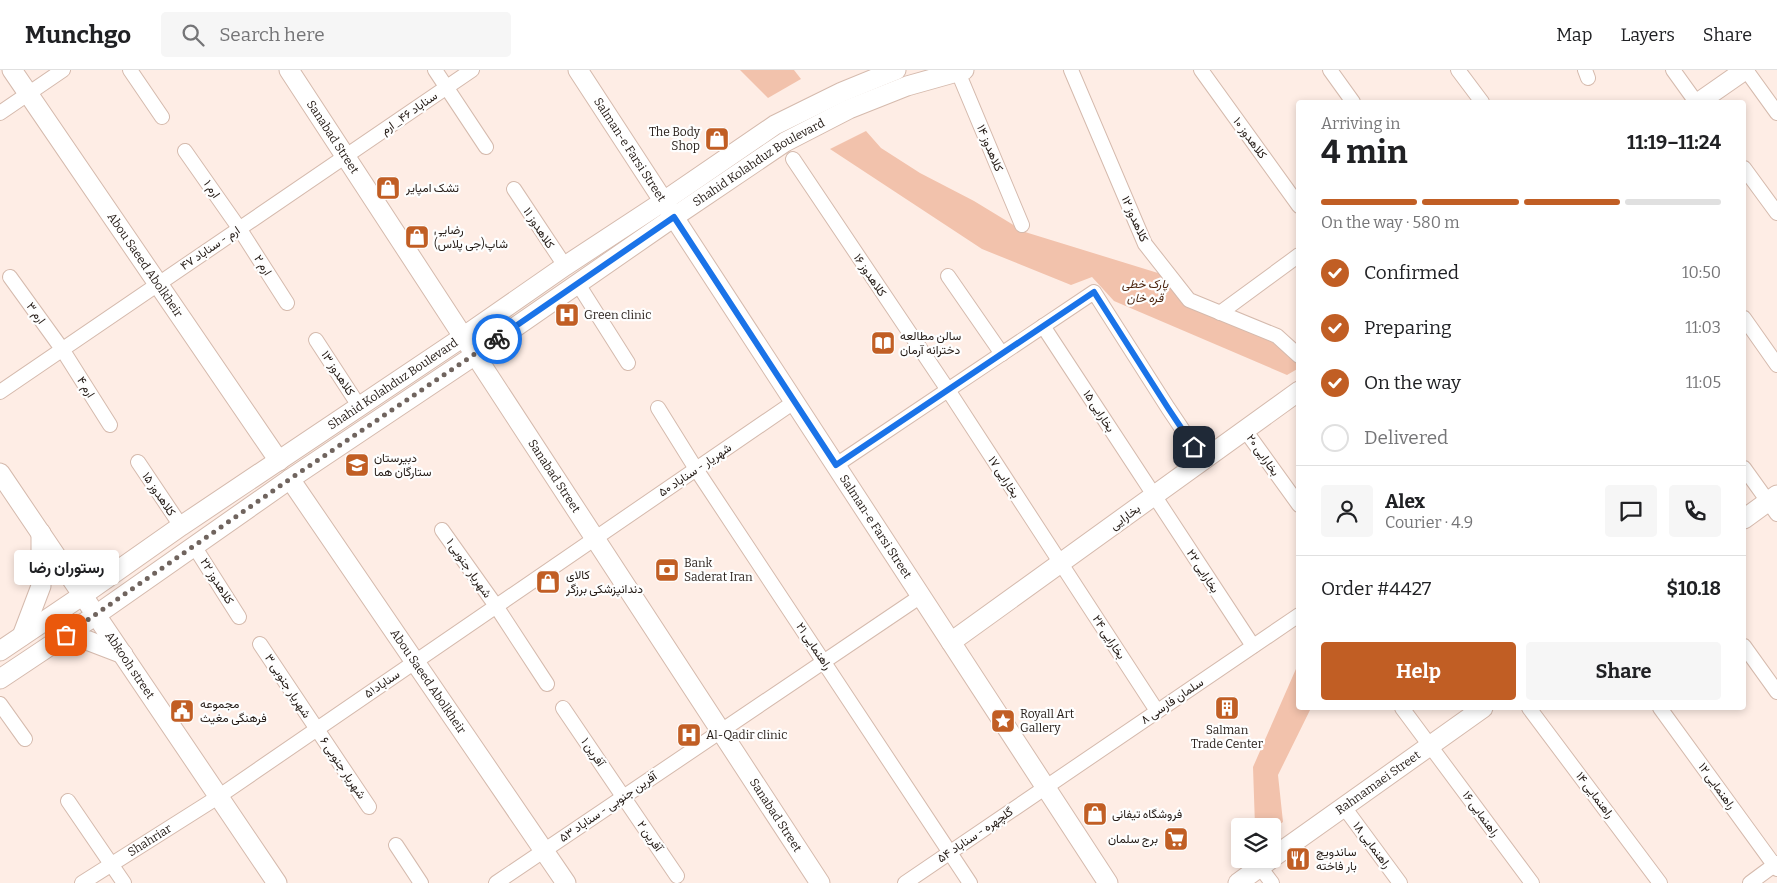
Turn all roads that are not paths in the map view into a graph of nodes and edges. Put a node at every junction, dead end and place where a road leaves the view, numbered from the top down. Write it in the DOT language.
graph roads {
  1 [pos="12,70"];
  2 [pos="63,70"];
  3 [pos="130,70"];
  4 [pos="289,70"];
  5 [pos="434,70"];
  6 [pos="472,70"];
  7 [pos="578,70"];
  8 [pos="896,70"];
  9 [pos="1071,70"];
  10 [pos="1201,70"];
  11 [pos="1330,70"];
  12 [pos="1458,70"];
  13 [pos="1673,70"];
  14 [pos="1745,70"];
  15 [pos="961,71"];
  16 [pos="446,88"];
  17 [pos="28,94"];
  18 [pos="1352,100"];
  19 [pos="1480,100"];
  20 [pos="1696,100"];
  21 [pos="1701,100"];
  22 [pos="0,113"];
  23 [pos="1777,113"];
  24 [pos="162,117"];
  25 [pos="486,147"];
  26 [pos="185,151"];
  27 [pos="346,157"];
  28 [pos="793,159"];
  29 [pos="1746,171"];
  30 [pos="514,189"];
  31 [pos="1296,202"];
  32 [pos="669,209"];
  33 [pos="1777,213"];
  34 [pos="1022,225"];
  35 [pos="239,228"];
  36 [pos="1296,257"];
  37 [pos="565,266"];
  38 [pos="948,276"];
  39 [pos="10,277"];
  40 [pos="158,284"];
  41 [pos="578,284"];
  42 [pos="287,303"];
  43 [pos="1220,313"];
  44 [pos="1746,321"];
  45 [pos="1043,326"];
  46 [pos="464,337"];
  47 [pos="316,340"];
  48 [pos="62,349"];
  49 [pos="1296,353"];
  50 [pos="1002,354"];
  51 [pos="474,355"];
  52 [pos="628,363"];
  53 [pos="1777,365"];
  54 [pos="948,390"];
  55 [pos="0,392"];
  56 [pos="1296,393"];
  57 [pos="794,402"];
  58 [pos="359,406"];
  59 [pos="658,408"];
  60 [pos="110,426"];
  61 [pos="1245,430"];
  62 [pos="1203,460"];
  63 [pos="279,461"];
  64 [pos="138,462"];
  65 [pos="836,465"];
  66 [pos="696,469"];
  67 [pos="1746,470"];
  68 [pos="0,473"];
  69 [pos="290,479"];
  70 [pos="1154,496"];
  71 [pos="1296,501"];
  72 [pos="1774,504"];
  73 [pos="1746,518"];
  74 [pos="181,526"];
  75 [pos="442,530"];
  76 [pos="41,533"];
  77 [pos="595,538"];
  78 [pos="194,546"];
  79 [pos="1061,563"];
  80 [pos="83,595"];
  81 [pos="921,596"];
  82 [pos="496,606"];
  83 [pos="96,615"];
  84 [pos="1296,616"];
  85 [pos="239,617"];
  86 [pos="66,635"];
  87 [pos="22,636"];
  88 [pos="951,642"];
  89 [pos="260,644"];
  90 [pos="1253,646"];
  91 [pos="1746,649"];
  92 [pos="0,651"];
  93 [pos="123,654"];
  94 [pos="415,662"];
  95 [pos="824,662"];
  96 [pos="0,679"];
  97 [pos="547,684"];
  98 [pos="1777,692"];
  99 [pos="0,704"];
  100 [pos="563,708"];
  101 [pos="1404,710"];
  102 [pos="1479,710"];
  103 [pos="1531,710"];
  104 [pos="1661,710"];
  105 [pos="1158,711"];
  106 [pos="317,729"];
  107 [pos="721,731"];
  108 [pos="25,739"];
  109 [pos="1430,745"];
  110 [pos="1046,787"];
  111 [pos="218,796"];
  112 [pos="623,797"];
  113 [pos="68,801"];
  114 [pos="369,807"];
  115 [pos="1344,807"];
  116 [pos="396,846"];
  117 [pos="544,851"];
  118 [pos="950,852"];
  119 [pos="1281,852"];
  120 [pos="111,864"];
  121 [pos="1776,866"];
  122 [pos="1258,868"];
  123 [pos="1269,868"];
  124 [pos="677,876"];
  125 [pos="82,883"];
  126 [pos="124,883"];
  127 [pos="277,883"];
  128 [pos="421,883"];
  129 [pos="496,883"];
  130 [pos="566,883"];
  131 [pos="820,883"];
  132 [pos="905,883"];
  133 [pos="970,883"];
  134 [pos="1108,883"];
  135 [pos="1238,883"];
  136 [pos="1272,883"];
  137 [pos="1400,883"];
  138 [pos="1532,883"];
  139 [pos="1660,883"];
  140 [pos="1750,883"];
  1 -- 17 [label="main road, Abou Saeed Abolkheir"];
  2 -- 17 [label="street"];
  3 -- 24 [label="street"];
  4 -- 27 [label="main road, Sanabad Street"];
  5 -- 16 [label="street"];
  6 -- 16 [label="street, سناباد ۴۶_ ارم"];
  7 -- 32 [label="main road, Salman-e Farsi Street"];
  8 -- 32 [label="main road, Shahid Kolahduz Boulevard"];
  9 -- 43 [label="street, کلاهدوز ۱۲"];
  10 -- 31 [label="street, کلاهدوز ۱۰"];
  11 -- 18 [label="street"];
  12 -- 19 [label="street"];
  13 -- 20 [label="street"];
  14 -- 21 [label="main road"];
  14 -- 23 [label="street"];
  15 -- 32 [label="main road, Shahid Kolahduz Boulevard"];
  15 -- 34 [label="street, کلاهدوز ۱۴"];
  16 -- 25 [label="street"];
  16 -- 27 [label="street, سناباد ۴۶_ ارم"];
  17 -- 22 [label="street"];
  17 -- 40 [label="main road, Abou Saeed Abolkheir"];
  26 -- 35 [label="street, ارم ۱"];
  27 -- 35 [label="street, ارم - سناباد ۴۷"];
  27 -- 46 [label="main road, Sanabad Street"];
  28 -- 54 [label="street, کلاهدوز ۱۶"];
  29 -- 33 [label="street"];
  30 -- 37 [label="street, کلاهدوز ۱۱"];
  32 -- 37 [label="main road, Shahid Kolahduz Boulevard"];
  32 -- 41 [label="main road, Shahid Kolahduz Boulevard"];
  32 -- 57 [label="main road, Salman-e Farsi Street"];
  35 -- 40 [label="street, ارم - سناباد ۴۷"];
  35 -- 42 [label="street, ارم ۲"];
  36 -- 43 [label="street"];
  37 -- 46 [label="main road, Shahid Kolahduz Boulevard"];
  38 -- 50 [label="street"];
  39 -- 48 [label="street, ارم ۳"];
  40 -- 48 [label="street, ارم - سناباد ۴۷"];
  40 -- 63 [label="main road, Abou Saeed Abolkheir"];
  41 -- 51 [label="main road, Shahid Kolahduz Boulevard"];
  41 -- 52 [label="street"];
  43 -- 49 [label="street, کلاهدوز ۱۲"];
  44 -- 53 [label="street"];
  45 -- 50 [label="street"];
  45 -- 62 [label="street"];
  45 -- 70 [label="street, بخارایی ۱۵"];
  46 -- 51 [label="main road, Sanabad Street"];
  46 -- 58 [label="main road, Shahid Kolahduz Boulevard"];
  47 -- 58 [label="street, کلاهدوز ۱۳"];
  48 -- 55 [label="street, ارم - سناباد ۴۷"];
  48 -- 60 [label="street, ارم ۴"];
  50 -- 54 [label="street"];
  51 -- 69 [label="main road, Shahid Kolahduz Boulevard"];
  51 -- 77 [label="main road, Sanabad Street"];
  54 -- 65 [label="street"];
  54 -- 79 [label="street, بخارایی ۱۷"];
  56 -- 61 [label="main road, بخارایی"];
  57 -- 65 [label="main road, Salman-e Farsi Street"];
  57 -- 66 [label="street, شهریار - سناباد ۵۰"];
  58 -- 63 [label="main road, Shahid Kolahduz Boulevard"];
  59 -- 66 [label="street, راهنمایی ۲۱"];
  61 -- 62 [label="main road, بخارایی"];
  61 -- 71 [label="street, بخارایی ۲۰"];
  62 -- 70 [label="main road, بخارایی"];
  63 -- 74 [label="main road, Shahid Kolahduz Boulevard"];
  64 -- 74 [label="street, کلاهدوز ۱۵"];
  65 -- 81 [label="main road, Salman-e Farsi Street"];
  66 -- 77 [label="street, شهریار - سناباد ۵۰"];
  66 -- 95 [label="street, راهنمایی ۲۱"];
  67 -- 72 [label="street"];
  68 -- 76 [label="main road, Abkooh street"];
  69 -- 78 [label="main road, Shahid Kolahduz Boulevard"];
  69 -- 94 [label="main road, Abou Saeed Abolkheir"];
  70 -- 79 [label="main road, بخارایی"];
  70 -- 90 [label="street, بخارایی ۲۲"];
  72 -- 73 [label="main road"];
  74 -- 80 [label="main road, Shahid Kolahduz Boulevard"];
  75 -- 82 [label="street, شهریار جنوبی ۱"];
  76 -- 80 [label="main road, Abkooh street"];
  76 -- 87 [label="main road"];
  77 -- 82 [label="street, سناباد۵۱"];
  77 -- 107 [label="main road, Sanabad Street"];
  78 -- 83 [label="main road, Shahid Kolahduz Boulevard"];
  78 -- 85 [label="street, کلاهدوز ۲۲"];
  79 -- 88 [label="main road, بخارایی"];
  79 -- 105 [label="street, بخارایی ۲۴"];
  80 -- 83 [label="main road, Abkooh street"];
  80 -- 87 [label="main road, Shahid Kolahduz Boulevard"];
  81 -- 88 [label="main road, Salman-e Farsi Street"];
  81 -- 95 [label="street, آفرین جنوبی - سناباد ۵۳"];
  82 -- 94 [label="street, سناباد۵۱"];
  82 -- 97 [label="street, شهریار جنوبی ۱"];
  83 -- 86 [label="main road, Shahid Kolahduz Boulevard"];
  83 -- 93 [label="main road, Abkooh street"];
  84 -- 90 [label="street, سلمان فارسی ۸"];
  86 -- 93 [label="main road"];
  86 -- 96 [label="main road, Shahid Kolahduz Boulevard"];
  87 -- 92 [label="main road, Shahid Kolahduz Boulevard"];
  88 -- 110 [label="main road, Salman-e Farsi Street"];
  89 -- 106 [label="street, شهریار جنوبی ۳"];
  90 -- 105 [label="street, سلمان فارسی ۸"];
  91 -- 98 [label="street"];
  93 -- 111 [label="main road, Abkooh street"];
  94 -- 106 [label="street, سناباد۵۱"];
  94 -- 117 [label="main road, Abou Saeed Abolkheir"];
  95 -- 107 [label="street, آفرین جنوبی - سناباد ۵۳"];
  95 -- 118 [label="street, راهنمایی ۲۱"];
  99 -- 108 [label="street"];
  100 -- 112 [label="street, آفرین ۱"];
  101 -- 109 [label="street, راهنمایی ۱۶"];
  102 -- 109 [label="main road, Rahnamaei Street"];
  103 -- 139 [label="street, راهنمایی ۱۴"];
  104 -- 121 [label="street, راهنمایی ۱۲"];
  105 -- 110 [label="street, سلمان فارسی ۸"];
  106 -- 111 [label="street, سناباد۵۱"];
  106 -- 114 [label="street, شهریار جنوبی ۶"];
  107 -- 112 [label="street, آفرین جنوبی - سناباد ۵۳"];
  107 -- 131 [label="main road, Sanabad Street"];
  109 -- 115 [label="main road, Rahnamaei Street"];
  109 -- 138 [label="street, راهنمایی ۱۶"];
  110 -- 118 [label="street, گلچهره - سناباد ۵۴"];
  110 -- 134 [label="main road, Salman-e Farsi Street"];
  111 -- 120 [label="street, Shahriar"];
  111 -- 127 [label="main road, Abkooh street"];
  112 -- 117 [label="street, آفرین جنوبی - سناباد ۵۳"];
  112 -- 124 [label="street, آفرین ۲"];
  113 -- 120 [label="street"];
  115 -- 119 [label="main road, Rahnamaei Street"];
  115 -- 137 [label="street, راهنمایی ۱۸"];
  116 -- 128 [label="street"];
  117 -- 129 [label="street, آفرین جنوبی - سناباد ۵۳"];
  117 -- 130 [label="main road, Abou Saeed Abolkheir"];
  118 -- 132 [label="street, گلچهره - سناباد ۵۴"];
  118 -- 133 [label="street, راهنمایی ۲۱"];
  120 -- 125 [label="street, Shahriar"];
  120 -- 126 [label="street"];
  121 -- 140 [label="street"];
  122 -- 135 [label="main road, Rahnamaei Street"];
  123 -- 136 [label="street"];
}
